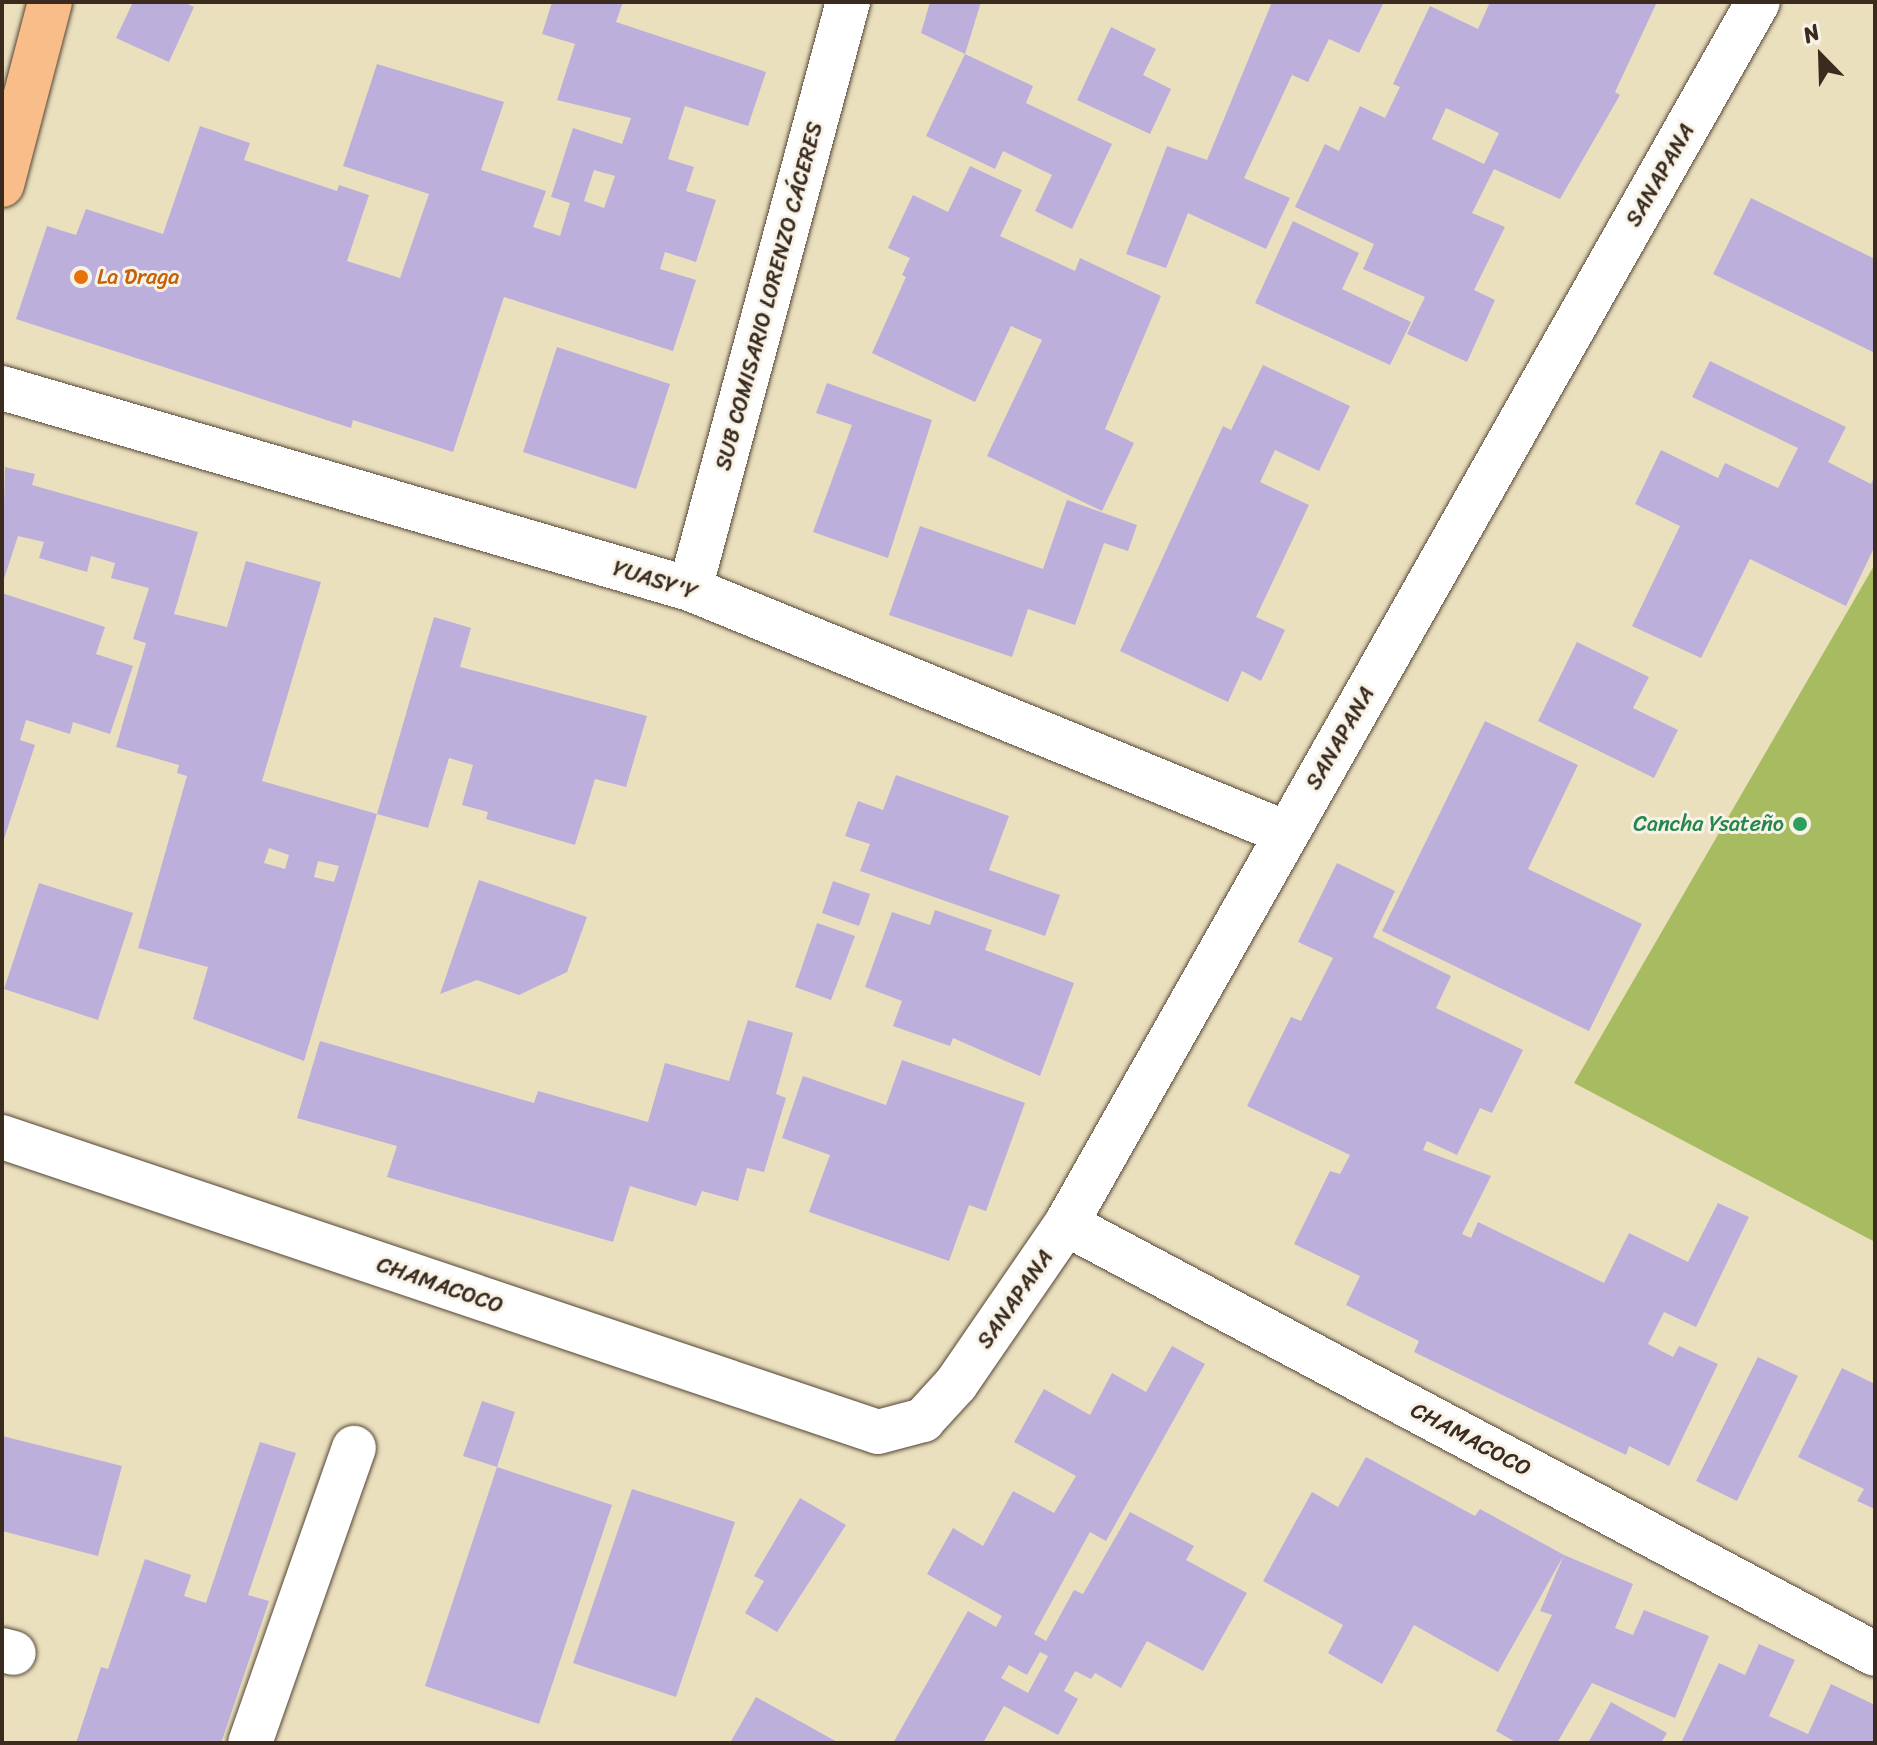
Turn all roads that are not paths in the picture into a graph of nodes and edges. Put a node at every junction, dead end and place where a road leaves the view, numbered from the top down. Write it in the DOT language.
graph roads {
  1 [pos="50,2"];
  2 [pos="848,2"];
  3 [pos="1758,2"];
  4 [pos="2,185"];
  5 [pos="2,388"];
  6 [pos="690,589"];
  7 [pos="1286,833"];
  8 [pos="2,1137"];
  9 [pos="1066,1224"];
  10 [pos="878,1432"];
  11 [pos="354,1448"];
  12 [pos="1875,1654"];
  13 [pos="250,1743"];
  1 -- 4 [label="main road"];
  2 -- 6 [label="street, SUB COMISARIO LORENZO CÁCERES"];
  3 -- 7 [label="street, SANAPANA"];
  5 -- 6 [label="street, YUASY'Y"];
  6 -- 7 [label="street, YUASY'Y"];
  7 -- 9 [label="street, SANAPANA"];
  8 -- 10 [label="street, CHAMACOCO"];
  9 -- 10 [label="street, SANAPANA"];
  9 -- 12 [label="street, CHAMACOCO"];
  11 -- 13 [label="street"];
}
